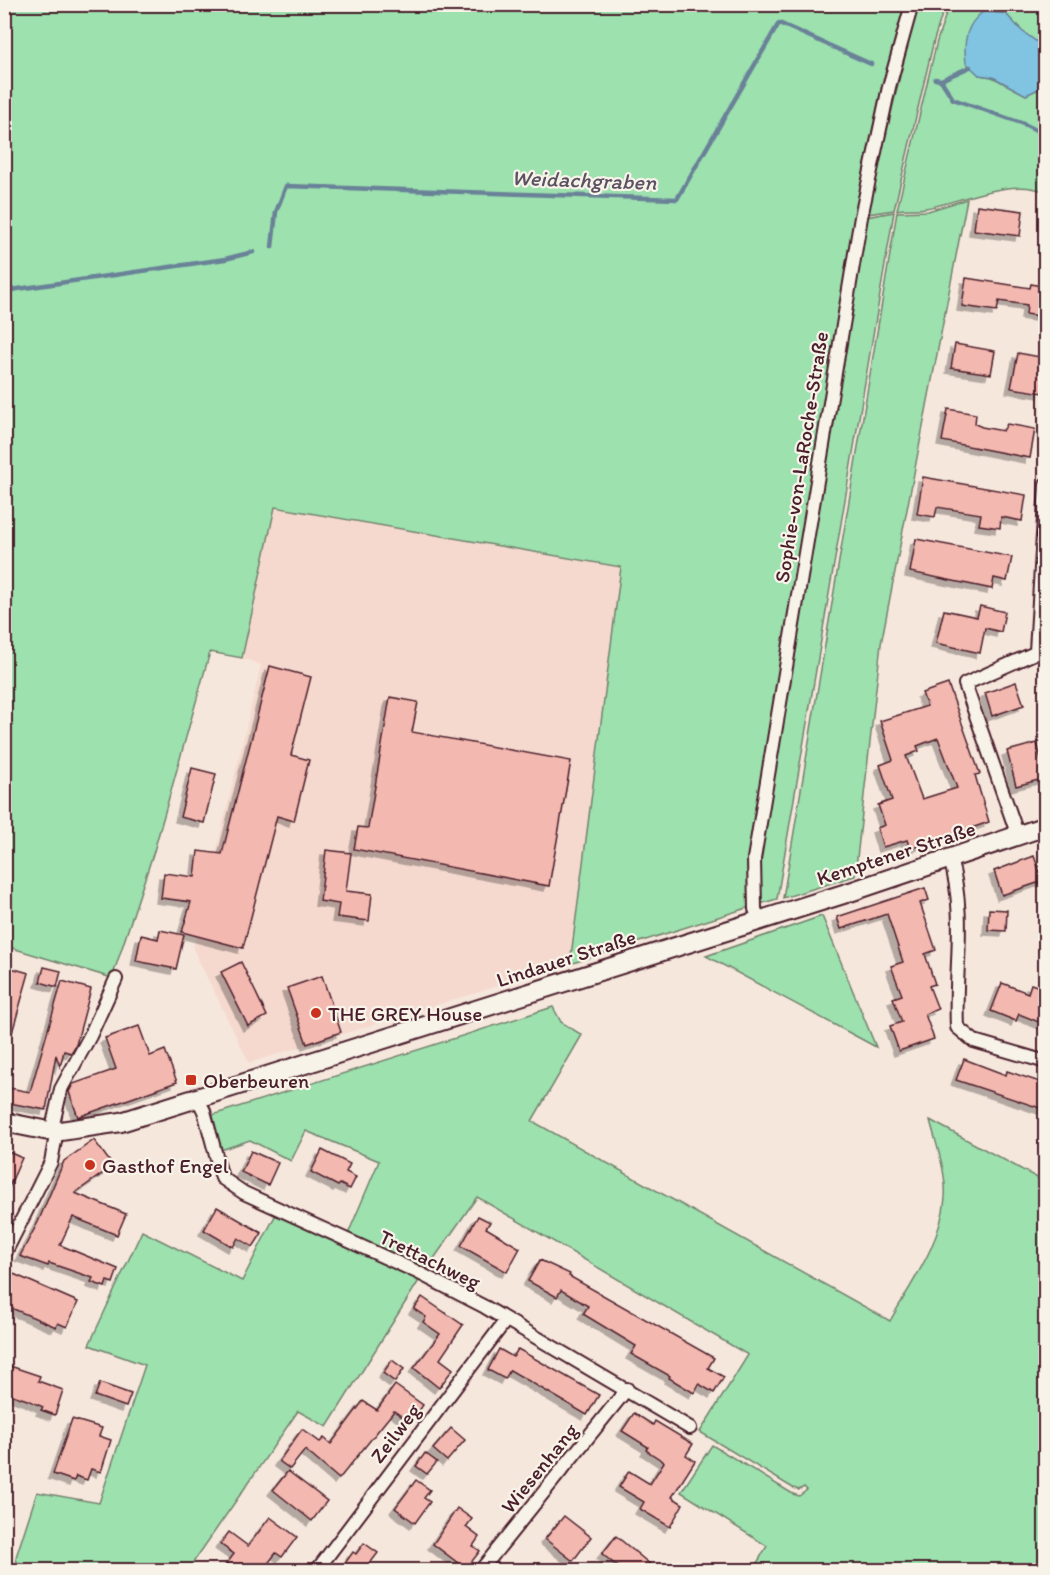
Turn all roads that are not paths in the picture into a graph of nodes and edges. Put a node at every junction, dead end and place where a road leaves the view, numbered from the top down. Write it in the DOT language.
graph roads {
  1 [pos="912,4"];
  2 [pos="1046,484"];
  3 [pos="1041,649"];
  4 [pos="1046,826"];
  5 [pos="1018,836"];
  6 [pos="950,859"];
  7 [pos="759,920"];
  8 [pos="116,979"];
  9 [pos="1046,1062"];
  10 [pos="197,1097"];
  11 [pos="4,1122"];
  12 [pos="54,1132"];
  13 [pos="4,1255"];
  14 [pos="506,1320"];
  15 [pos="627,1389"];
  16 [pos="690,1428"];
  17 [pos="317,1570"];
  18 [pos="481,1570"];
  1 -- 7 [label="street, Sophie-von-LaRoche-Straße"];
  2 -- 3 [label="street"];
  3 -- 5 [label="street"];
  4 -- 5 [label="main road, Kemptener Straße"];
  5 -- 6 [label="main road, Kemptener Straße"];
  6 -- 7 [label="main road, Kemptener Straße"];
  6 -- 9 [label="street"];
  7 -- 10 [label="main road, Lindauer Straße"];
  8 -- 12 [label="street"];
  10 -- 12 [label="main road, Lindauer Straße"];
  10 -- 14 [label="street, Trettachweg"];
  11 -- 12 [label="main road, Lindauer Straße"];
  12 -- 13 [label="street"];
  14 -- 15 [label="street, Trettachweg"];
  14 -- 17 [label="street, Zeilweg"];
  15 -- 16 [label="street, Trettachweg"];
  15 -- 18 [label="street, Wiesenhang"];
}
